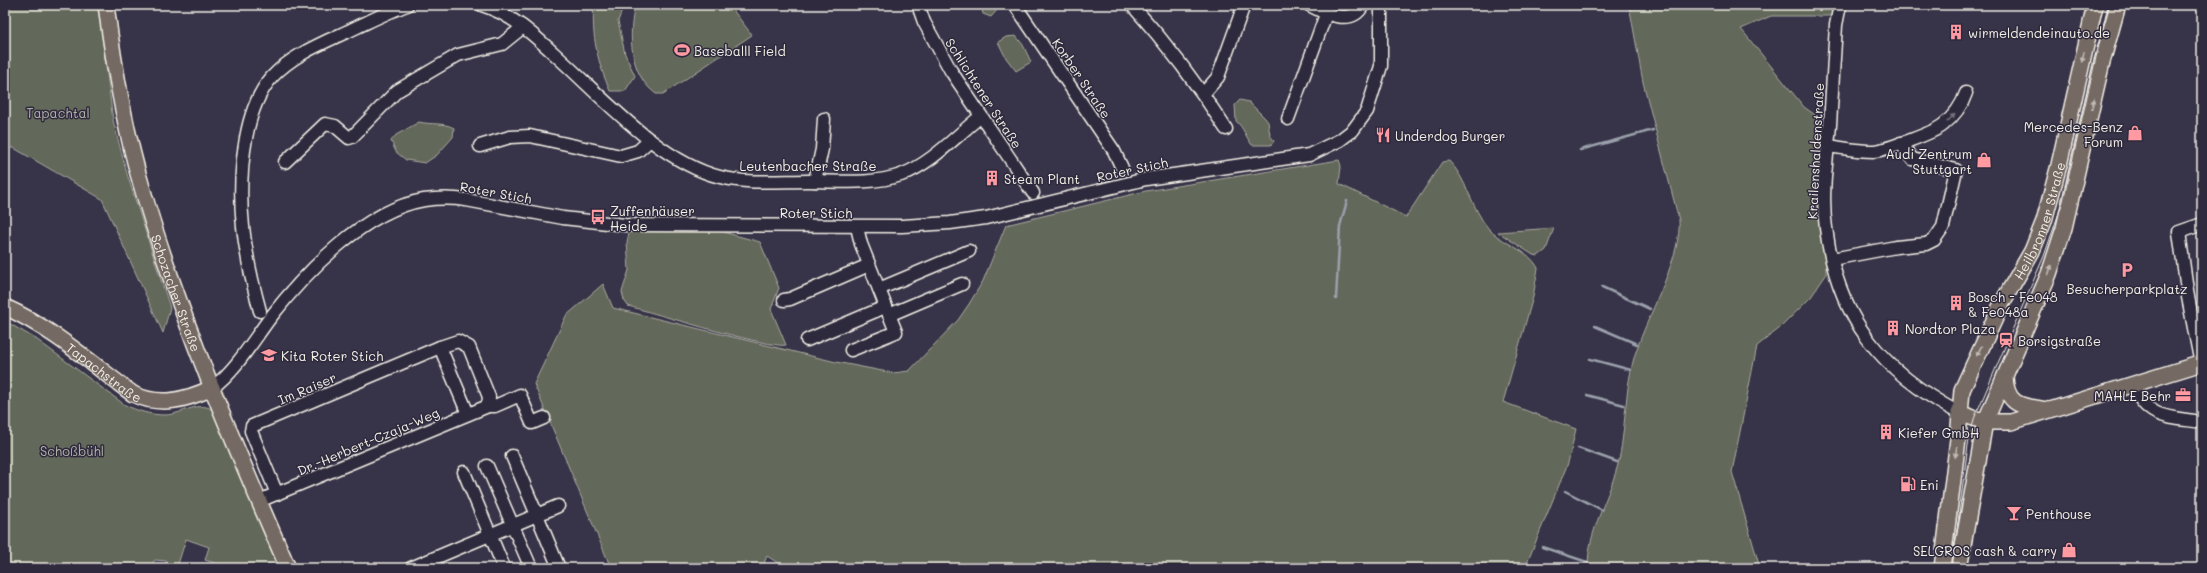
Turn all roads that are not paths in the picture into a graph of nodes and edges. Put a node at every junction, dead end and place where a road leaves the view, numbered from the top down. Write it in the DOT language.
graph roads {
  1 [pos="106,5"];
  2 [pos="407,5"];
  3 [pos="482,5"];
  4 [pos="918,5"];
  5 [pos="1015,5"];
  6 [pos="1132,5"];
  7 [pos="1244,5"];
  8 [pos="1309,5"];
  9 [pos="1363,5"];
  10 [pos="1381,5"];
  11 [pos="1840,5"];
  12 [pos="2095,5"];
  13 [pos="2118,5"];
  14 [pos="1326,14"];
  15 [pos="522,27"];
  16 [pos="1204,93"];
  17 [pos="1966,93"];
  18 [pos="981,116"];
  19 [pos="824,119"];
  20 [pos="1288,119"];
  21 [pos="1226,129"];
  22 [pos="650,140"];
  23 [pos="1900,143"];
  24 [pos="480,146"];
  25 [pos="1828,146"];
  26 [pos="286,162"];
  27 [pos="1122,168"];
  28 [pos="815,181"];
  29 [pos="1033,193"];
  30 [pos="2202,224"];
  31 [pos="858,227"];
  32 [pos="969,250"];
  33 [pos="1832,259"];
  34 [pos="869,265"];
  35 [pos="962,284"];
  36 [pos="879,289"];
  37 [pos="784,300"];
  38 [pos="5,307"];
  39 [pos="887,311"];
  40 [pos="260,312"];
  41 [pos="807,340"];
  42 [pos="440,346"];
  43 [pos="851,350"];
  44 [pos="2202,364"];
  45 [pos="2005,376"];
  46 [pos="2133,385"];
  47 [pos="212,388"];
  48 [pos="488,406"];
  49 [pos="2051,410"];
  50 [pos="1959,413"];
  51 [pos="468,414"];
  52 [pos="544,418"];
  53 [pos="1986,422"];
  54 [pos="2202,422"];
  55 [pos="512,456"];
  56 [pos="487,466"];
  57 [pos="464,472"];
  58 [pos="277,494"];
  59 [pos="259,501"];
  60 [pos="558,506"];
  61 [pos="537,515"];
  62 [pos="513,525"];
  63 [pos="491,536"];
  64 [pos="288,568"];
  65 [pos="411,568"];
  66 [pos="504,568"];
  67 [pos="531,568"];
  68 [pos="559,568"];
  69 [pos="1942,568"];
  70 [pos="1959,568"];
  1 -- 47 [label="main road, Schozacher Straße"];
  2 -- 40 [label="street"];
  3 -- 15 [label="street, Leutenbacher Straße"];
  4 -- 18 [label="street, Schlichtener Straße"];
  5 -- 27 [label="street, Korber Straße"];
  6 -- 16 [label="street"];
  7 -- 16 [label="street"];
  8 -- 14 [label="street"];
  9 -- 14 [label="street"];
  10 -- 31 [label="street, Roter Stich"];
  11 -- 25 [label="street, Krailenshaldenstraße"];
  12 -- 50 [label="main road, Heilbronner Straße, one-way"];
  45 -- 13 [label="main road, Heilbronner Straße, one-way"];
  14 -- 20 [label="street"];
  15 -- 22 [label="street, Leutenbacher Straße"];
  15 -- 26 [label="street"];
  16 -- 21 [label="street"];
  23 -- 17 [label="street, one-way"];
  18 -- 28 [label="street, Leutenbacher Straße"];
  18 -- 29 [label="street, Schlichtener Straße"];
  19 -- 28 [label="street"];
  22 -- 24 [label="street"];
  22 -- 28 [label="street, Leutenbacher Straße"];
  23 -- 25 [label="street"];
  23 -- 33 [label="street"];
  25 -- 33 [label="street, Krailenshaldenstraße"];
  30 -- 44 [label="street"];
  31 -- 34 [label="street"];
  31 -- 47 [label="street, Roter Stich"];
  32 -- 36 [label="street"];
  33 -- 50 [label="street, Krailenshaldenstraße"];
  34 -- 36 [label="street"];
  34 -- 37 [label="street"];
  35 -- 39 [label="street"];
  36 -- 39 [label="street"];
  38 -- 47 [label="main road, Tapachstraße"];
  39 -- 41 [label="street"];
  39 -- 43 [label="street"];
  42 -- 48 [label="street, Im Raiser"];
  42 -- 51 [label="street"];
  42 -- 58 [label="street, Im Raiser"];
  44 -- 46 [label="main road"];
  45 -- 49 [label="main road"];
  45 -- 53 [label="main road, Heilbronner Straße"];
  46 -- 49 [label="main road"];
  46 -- 54 [label="street"];
  47 -- 59 [label="main road, Schozacher Straße"];
  48 -- 51 [label="street, Dr.-Herbert-Czaja-Weg"];
  48 -- 52 [label="street, Dr.-Herbert-Czaja-Weg"];
  49 -- 53 [label="main road"];
  50 -- 53 [label="main road"];
  50 -- 69 [label="main road, Heilbronner Straße, one-way"];
  51 -- 58 [label="street, Dr.-Herbert-Czaja-Weg"];
  53 -- 70 [label="main road, Heilbronner Straße"];
  55 -- 61 [label="street"];
  56 -- 62 [label="street"];
  57 -- 63 [label="street"];
  58 -- 59 [label="street, Dr.-Herbert-Czaja-Weg"];
  59 -- 64 [label="main road, Schozacher Straße"];
  60 -- 61 [label="street"];
  61 -- 62 [label="street"];
  61 -- 68 [label="street"];
  62 -- 63 [label="street"];
  62 -- 67 [label="street"];
  63 -- 65 [label="street"];
  63 -- 66 [label="street"];
}
